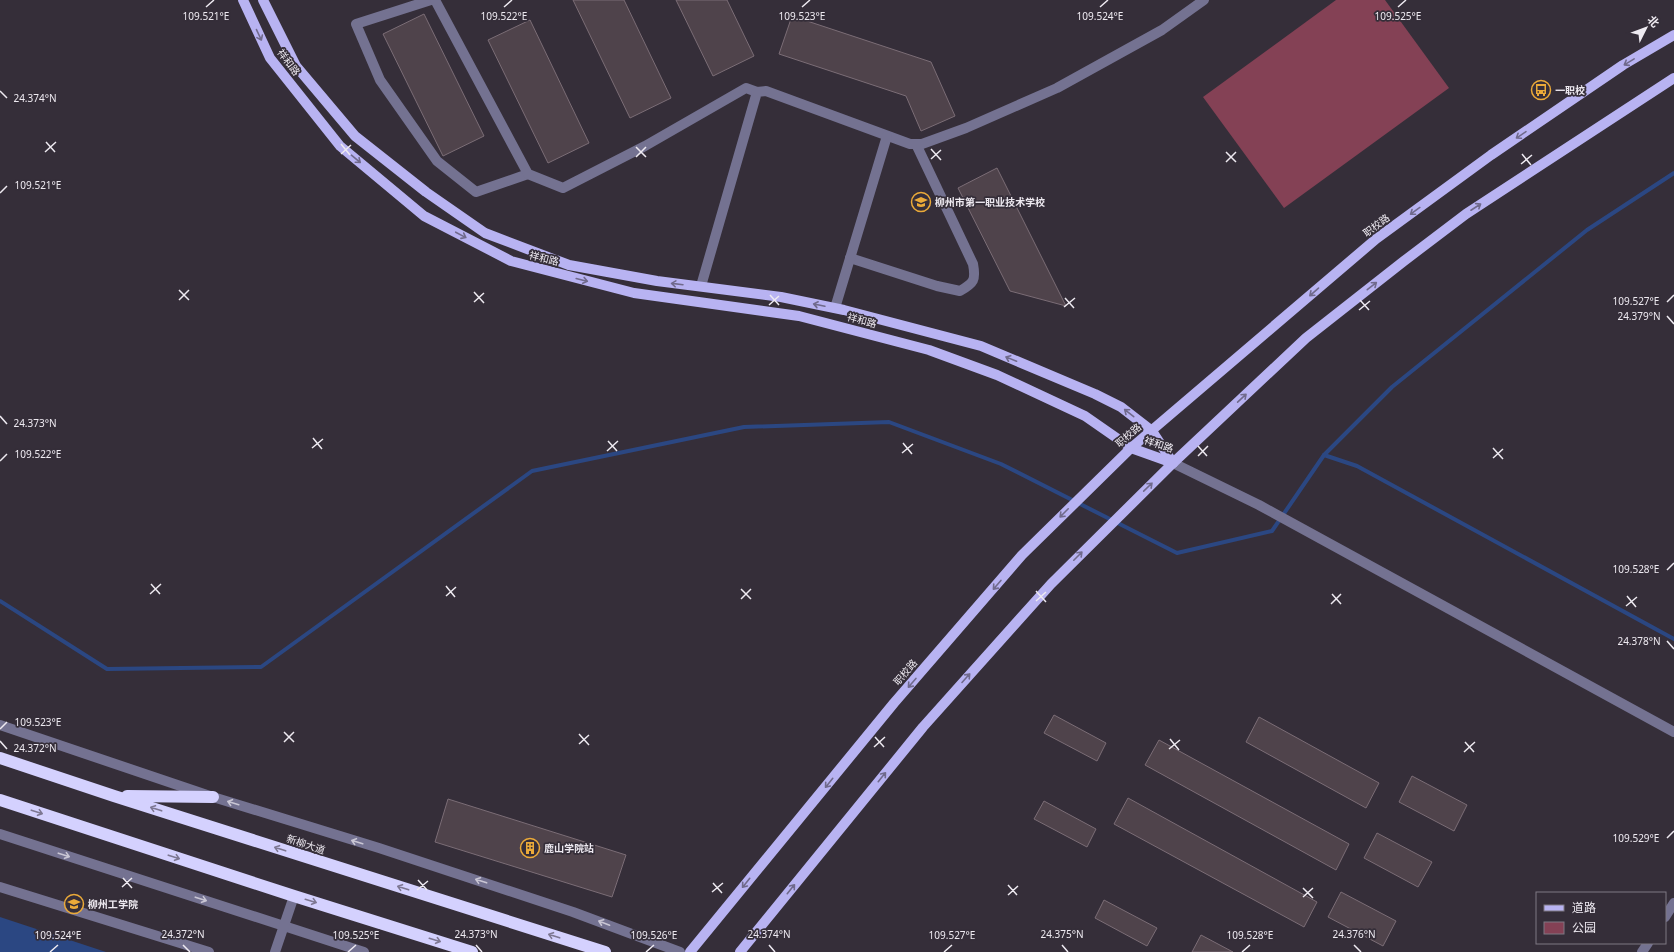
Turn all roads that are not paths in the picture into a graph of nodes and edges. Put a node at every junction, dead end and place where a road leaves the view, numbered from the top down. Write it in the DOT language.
graph roads {
  1 [pos="243,0"];
  2 [pos="263,0"];
  3 [pos="431,0"];
  4 [pos="435,0"];
  5 [pos="1204,0"];
  6 [pos="1674,35"];
  7 [pos="1674,78"];
  8 [pos="757,92"];
  9 [pos="888,136"];
  10 [pos="916,144"];
  11 [pos="528,174"];
  12 [pos="850,258"];
  13 [pos="701,286"];
  14 [pos="835,308"];
  15 [pos="1152,431"];
  16 [pos="1131,448"];
  17 [pos="1174,462"];
  18 [pos="0,725"];
  19 [pos="1674,732"];
  20 [pos="0,758"];
  21 [pos="114,796"];
  22 [pos="214,797"];
  23 [pos="0,800"];
  24 [pos="0,834"];
  25 [pos="0,887"];
  26 [pos="294,896"];
  27 [pos="1674,903"];
  28 [pos="1666,915"];
  29 [pos="284,926"];
  30 [pos="209,952"];
  31 [pos="275,952"];
  32 [pos="364,952"];
  33 [pos="472,952"];
  34 [pos="604,952"];
  35 [pos="680,952"];
  36 [pos="690,952"];
  37 [pos="740,952"];
  1 -- 16 [label="main road, 祥和路, one-way"];
  13 -- 2 [label="main road, 祥和路, one-way"];
  3 -- 11 [label="street"];
  4 -- 11 [label="street"];
  5 -- 10 [label="street"];
  6 -- 15 [label="main road, 职校路, one-way"];
  17 -- 7 [label="main road, one-way"];
  8 -- 9 [label="street"];
  8 -- 11 [label="street"];
  8 -- 13 [label="street"];
  9 -- 10 [label="street"];
  9 -- 12 [label="street"];
  10 -- 12 [label="street"];
  12 -- 14 [label="street"];
  14 -- 13 [label="main road, 祥和路, one-way"];
  15 -- 14 [label="main road, 祥和路, one-way"];
  15 -- 16 [label="main road, 职校路"];
  15 -- 17 [label="main road, 祥和路"];
  16 -- 17 [label="main road, 祥和路"];
  16 -- 36 [label="main road, 职校路, one-way"];
  17 -- 19 [label="street"];
  37 -- 17 [label="main road, one-way"];
  18 -- 22 [label="street"];
  20 -- 21 [label="highway, 新柳大道"];
  21 -- 22 [label="highway"];
  34 -- 21 [label="highway, 新柳大道, one-way"];
  35 -- 22 [label="street, one-way"];
  23 -- 26 [label="highway, one-way"];
  24 -- 29 [label="street, one-way"];
  25 -- 30 [label="street"];
  26 -- 29 [label="street"];
  26 -- 33 [label="highway, one-way"];
  27 -- 28 [label="street"];
  29 -- 31 [label="street"];
  29 -- 32 [label="street"];
}
